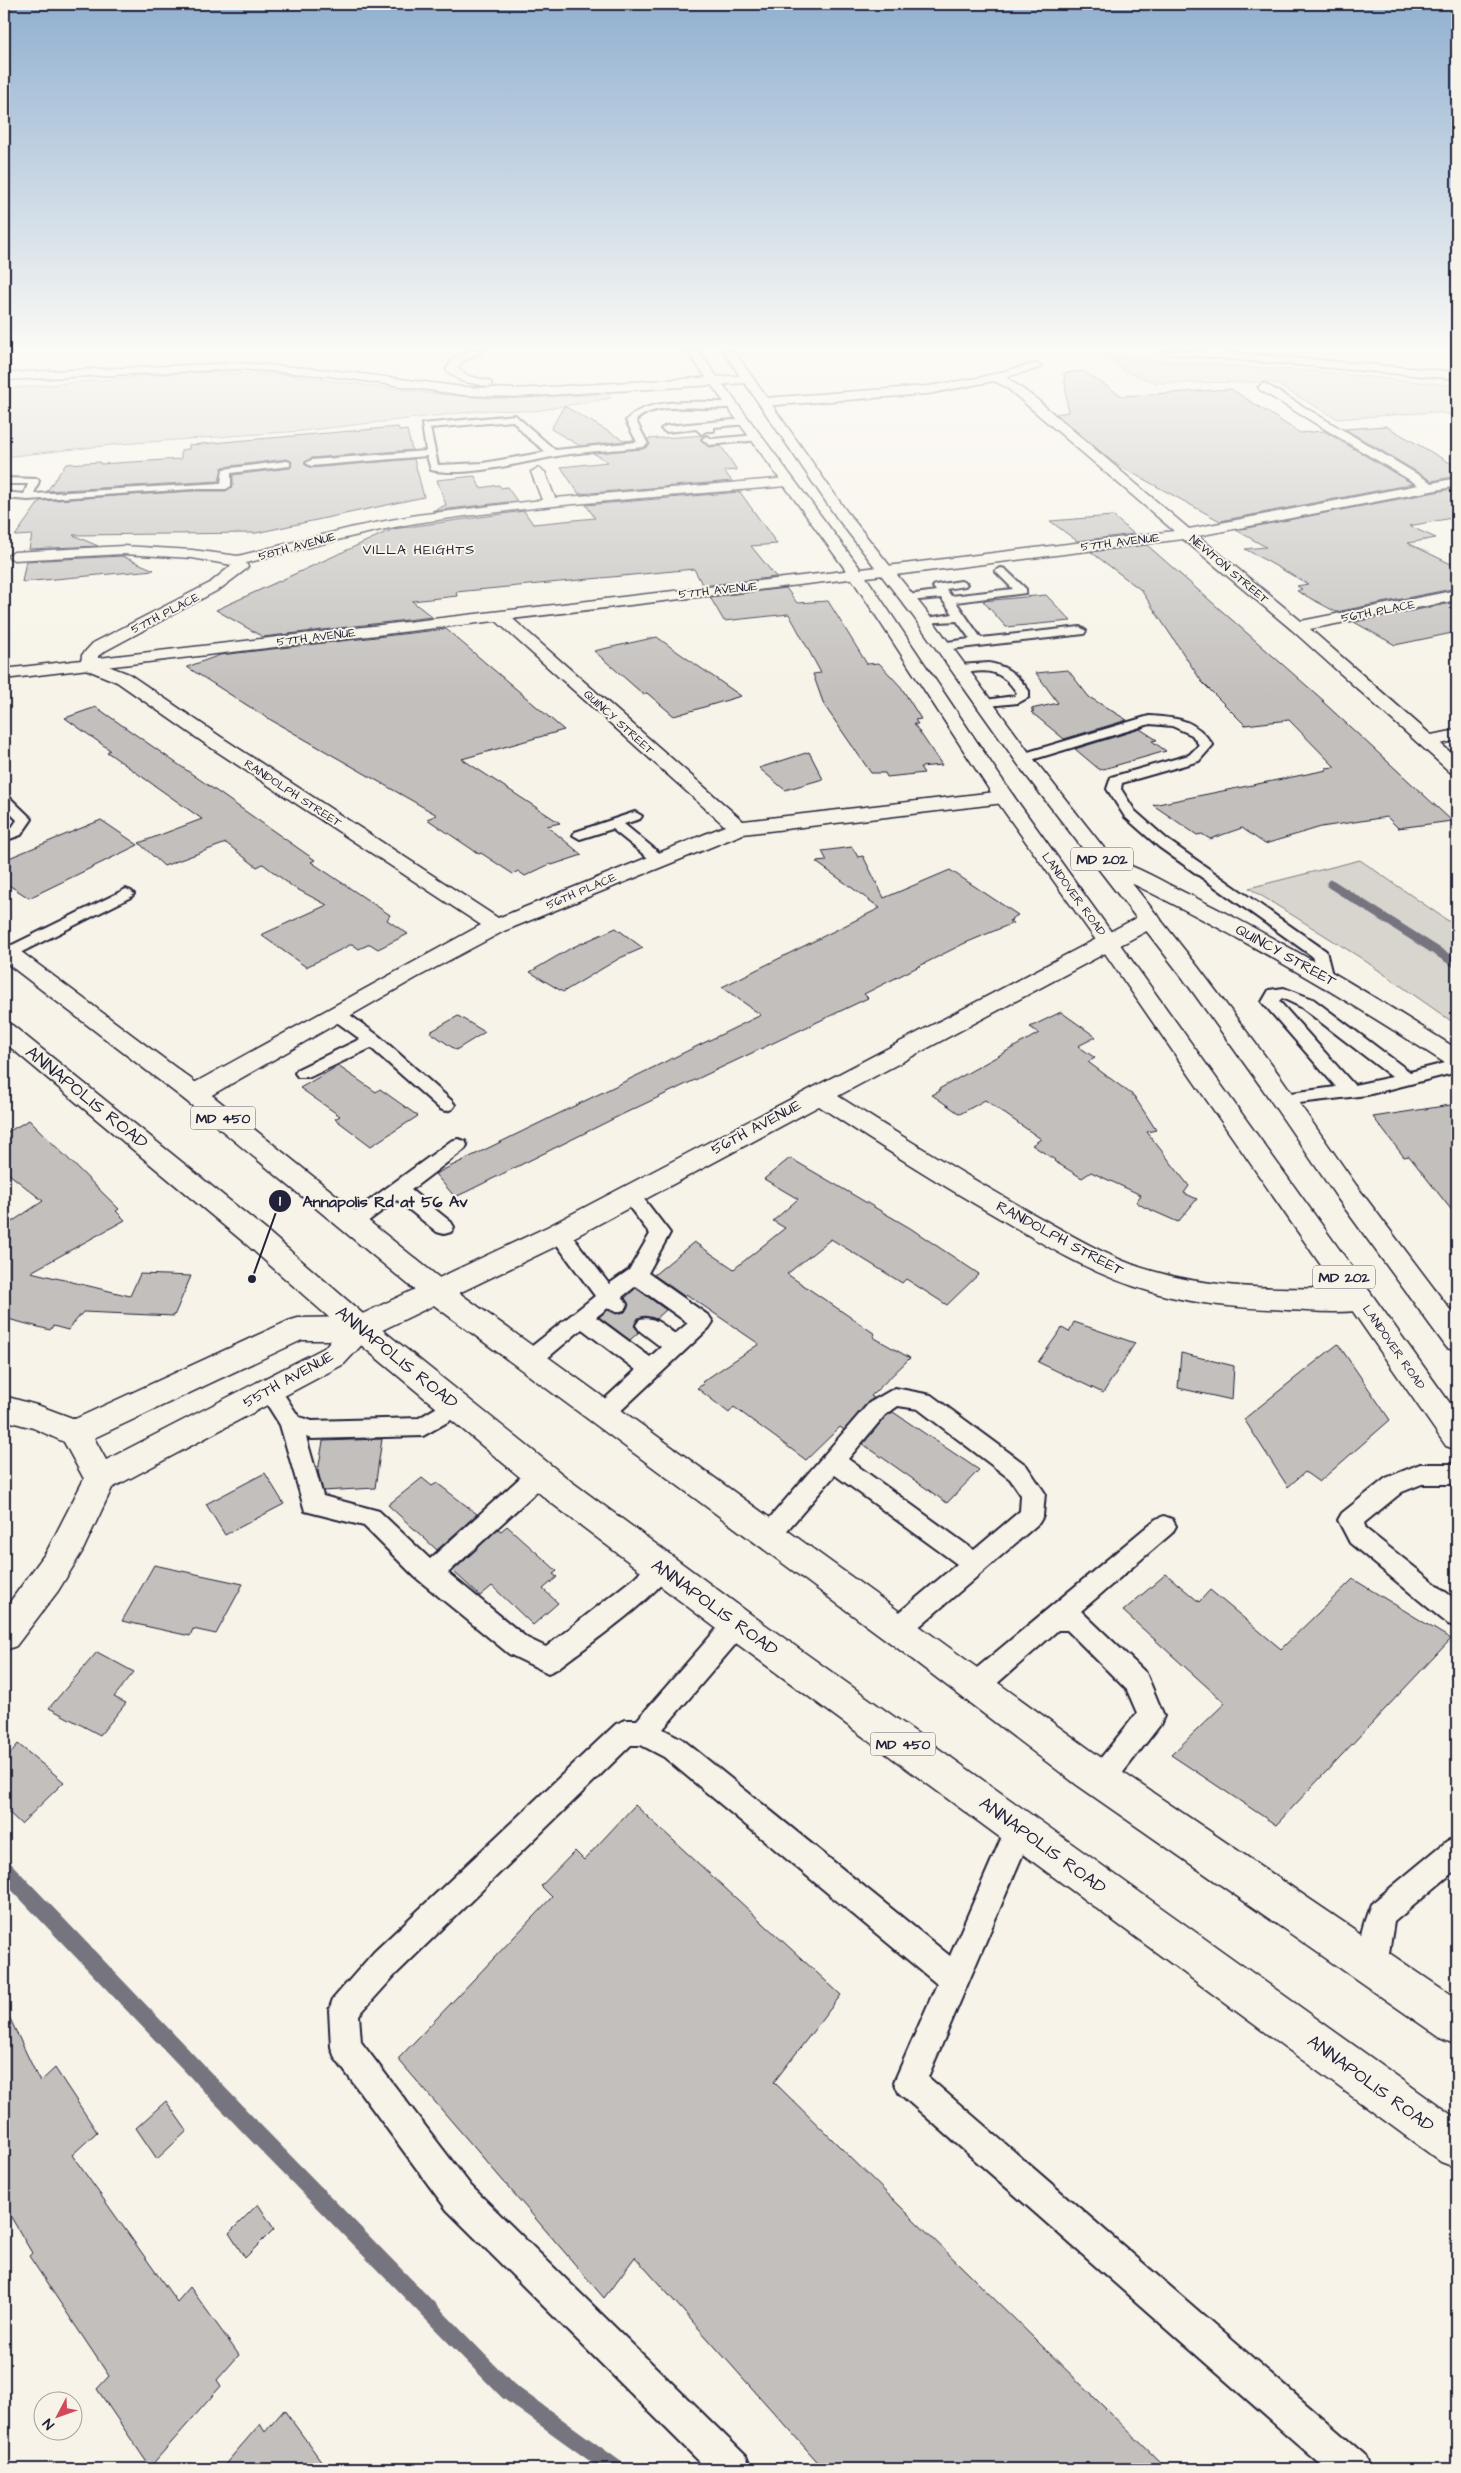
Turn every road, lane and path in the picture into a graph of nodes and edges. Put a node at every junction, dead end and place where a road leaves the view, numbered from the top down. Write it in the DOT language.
graph roads {
  1 [pos="266,466"];
  2 [pos="434,466"];
  3 [pos="478,466"];
  4 [pos="533,466"];
  5 [pos="776,466"];
  6 [pos="808,466"];
  7 [pos="1106,466"];
  8 [pos="1396,466"];
  9 [pos="538,472"];
  10 [pos="4,481"];
  11 [pos="787,482"];
  12 [pos="1457,482"];
  13 [pos="1430,487"];
  14 [pos="4,495"];
  15 [pos="28,497"];
  16 [pos="550,503"];
  17 [pos="1187,534"];
  18 [pos="14,556"];
  19 [pos="238,561"];
  20 [pos="887,571"];
  21 [pos="1001,571"];
  22 [pos="857,574"];
  23 [pos="961,584"];
  24 [pos="1457,595"];
  25 [pos="946,597"];
  26 [pos="908,598"];
  27 [pos="500,616"];
  28 [pos="960,617"];
  29 [pos="925,620"];
  30 [pos="1298,627"];
  31 [pos="1080,631"];
  32 [pos="978,642"];
  33 [pos="943,646"];
  34 [pos="989,653"];
  35 [pos="89,664"];
  36 [pos="1000,668"];
  37 [pos="959,669"];
  38 [pos="4,674"];
  39 [pos="983,704"];
  40 [pos="1457,735"];
  41 [pos="1429,741"];
  42 [pos="1023,758"];
  43 [pos="1457,768"];
  44 [pos="1004,797"];
  45 [pos="4,800"];
  46 [pos="635,816"];
  47 [pos="614,823"];
  48 [pos="739,828"];
  49 [pos="580,835"];
  50 [pos="4,837"];
  51 [pos="658,859"];
  52 [pos="1106,864"];
  53 [pos="126,894"];
  54 [pos="1150,920"];
  55 [pos="496,926"];
  56 [pos="1108,941"];
  57 [pos="6,952"];
  58 [pos="1324,975"];
  59 [pos="337,1014"];
  60 [pos="4,1030"];
  61 [pos="373,1040"];
  62 [pos="1457,1060"];
  63 [pos="1457,1066"];
  64 [pos="304,1073"];
  65 [pos="1407,1078"];
  66 [pos="1350,1091"];
  67 [pos="194,1094"];
  68 [pos="818,1094"];
  69 [pos="1282,1099"];
  70 [pos="446,1105"];
  71 [pos="458,1146"];
  72 [pos="398,1190"];
  73 [pos="630,1195"];
  74 [pos="352,1223"];
  75 [pos="444,1227"];
  76 [pos="559,1233"];
  77 [pos="636,1275"];
  78 [pos="437,1292"];
  79 [pos="612,1300"];
  80 [pos="1360,1300"];
  81 [pos="582,1318"];
  82 [pos="647,1326"];
  83 [pos="360,1328"];
  84 [pos="1457,1340"];
  85 [pos="676,1346"];
  86 [pos="530,1360"];
  87 [pos="651,1369"];
  88 [pos="269,1390"];
  89 [pos="457,1406"];
  90 [pos="4,1408"];
  91 [pos="604,1413"];
  92 [pos="291,1423"];
  93 [pos="76,1433"];
  94 [pos="1457,1437"];
  95 [pos="833,1461"];
  96 [pos="540,1474"];
  97 [pos="1457,1474"];
  98 [pos="100,1479"];
  99 [pos="1164,1526"];
  100 [pos="769,1535"];
  101 [pos="974,1564"];
  102 [pos="661,1568"];
  103 [pos="430,1574"];
  104 [pos="1457,1616"];
  105 [pos="1053,1619"];
  106 [pos="737,1624"];
  107 [pos="898,1629"];
  108 [pos="4,1635"];
  109 [pos="974,1686"];
  110 [pos="643,1732"];
  111 [pos="1101,1779"];
  112 [pos="1020,1828"];
  113 [pos="1457,1851"];
  114 [pos="1372,1965"];
  115 [pos="955,1979"];
  116 [pos="1457,2024"];
  117 [pos="1457,2146"];
  118 [pos="733,2469"];
  119 [pos="1353,2469"];
  1 -- 15 [label="lane"];
  2 -- 3 [label="lane"];
  4 -- 9 [label="lane"];
  5 -- 11 [label="main road, LANDOVER ROAD / MD 202"];
  6 -- 20 [label="main road, MD 202"];
  7 -- 17 [label="main road, NEWTON STREET"];
  8 -- 13 [label="main road"];
  9 -- 16 [label="main road"];
  10 -- 15 [label="lane"];
  11 -- 16 [label="main road, 58TH AVENUE"];
  11 -- 22 [label="main road, LANDOVER ROAD / MD 202"];
  12 -- 13 [label="main road, 57TH AVENUE"];
  13 -- 17 [label="main road, 57TH AVENUE"];
  14 -- 15 [label="lane"];
  16 -- 19 [label="main road, 58TH AVENUE"];
  17 -- 20 [label="main road, 57TH AVENUE"];
  17 -- 30 [label="main road, NEWTON STREET"];
  18 -- 19 [label="main road, 58TH AVENUE"];
  19 -- 35 [label="main road, 57TH PLACE"];
  20 -- 22 [label="main road, 57TH AVENUE"];
  20 -- 26 [label="main road, MD 202"];
  21 -- 25 [label="lane"];
  22 -- 27 [label="main road, 57TH AVENUE"];
  22 -- 44 [label="main road, LANDOVER ROAD / MD 202"];
  23 -- 25 [label="lane"];
  24 -- 30 [label="main road, 56TH PLACE"];
  25 -- 26 [label="lane"];
  25 -- 28 [label="lane"];
  26 -- 29 [label="main road, MD 202"];
  27 -- 35 [label="main road, 57TH AVENUE"];
  27 -- 48 [label="main road, QUINCY STREET"];
  28 -- 29 [label="lane"];
  28 -- 32 [label="lane"];
  29 -- 33 [label="main road, MD 202"];
  30 -- 41 [label="main road, NEWTON STREET"];
  31 -- 32 [label="lane"];
  32 -- 33 [label="lane"];
  33 -- 37 [label="main road, MD 202"];
  34 -- 36 [label="lane"];
  35 -- 38 [label="main road, 57TH AVENUE"];
  35 -- 55 [label="main road, RANDOLPH STREET"];
  36 -- 37 [label="lane"];
  36 -- 39 [label="lane"];
  37 -- 39 [label="main road, MD 202"];
  39 -- 42 [label="main road, MD 202"];
  40 -- 41 [label="main road"];
  41 -- 43 [label="main road, NEWTON STREET"];
  42 -- 52 [label="main road, MD 202"];
  42 -- 58 [label="lane"];
  44 -- 48 [label="main road, 56TH PLACE"];
  44 -- 56 [label="main road, LANDOVER ROAD / MD 202"];
  45 -- 50 [label="lane"];
  46 -- 47 [label="lane"];
  47 -- 49 [label="lane"];
  47 -- 51 [label="lane"];
  48 -- 51 [label="main road, 56TH PLACE"];
  51 -- 55 [label="main road, 56TH PLACE"];
  52 -- 54 [label="main road, MD 202"];
  52 -- 58 [label="main road, QUINCY STREET"];
  53 -- 57 [label="lane"];
  54 -- 56 [label="main road, 56TH AVENUE"];
  54 -- 69 [label="main road, MD 202"];
  55 -- 59 [label="main road, 56TH PLACE"];
  56 -- 68 [label="main road, 56TH AVENUE"];
  56 -- 80 [label="main road, LANDOVER ROAD / MD 202"];
  57 -- 67 [label="main road, MD 450"];
  58 -- 62 [label="main road, QUINCY STREET"];
  59 -- 61 [label="lane"];
  59 -- 67 [label="main road, 56TH PLACE"];
  60 -- 83 [label="main road, ANNAPOLIS ROAD / MD 450"];
  61 -- 64 [label="lane"];
  61 -- 70 [label="lane"];
  63 -- 65 [label="lane"];
  65 -- 66 [label="lane"];
  65 -- 66 [label="lane"];
  66 -- 69 [label="lane"];
  67 -- 74 [label="main road, MD 450"];
  68 -- 73 [label="main road, 56TH AVENUE"];
  68 -- 80 [label="main road, RANDOLPH STREET"];
  69 -- 84 [label="main road, MD 202"];
  71 -- 72 [label="lane"];
  72 -- 74 [label="lane"];
  72 -- 75 [label="lane"];
  73 -- 76 [label="main road, 56TH AVENUE"];
  73 -- 77 [label="lane"];
  74 -- 78 [label="main road, MD 450"];
  76 -- 78 [label="main road, 56TH AVENUE"];
  76 -- 79 [label="lane"];
  77 -- 79 [label="lane"];
  77 -- 85 [label="lane"];
  78 -- 83 [label="main road, 56TH AVENUE"];
  78 -- 86 [label="main road, MD 450"];
  79 -- 81 [label="lane"];
  80 -- 94 [label="main road, LANDOVER ROAD / MD 202"];
  81 -- 86 [label="lane"];
  81 -- 87 [label="lane"];
  82 -- 85 [label="lane"];
  83 -- 88 [label="main road, 55TH AVENUE"];
  83 -- 89 [label="main road, ANNAPOLIS ROAD / MD 450"];
  83 -- 93 [label="main road, 55TH AVENUE"];
  85 -- 87 [label="lane"];
  86 -- 91 [label="main road, MD 450"];
  87 -- 91 [label="lane"];
  88 -- 92 [label="lane"];
  88 -- 98 [label="main road, 55TH AVENUE"];
  89 -- 92 [label="lane"];
  89 -- 96 [label="main road, ANNAPOLIS ROAD / MD 450"];
  90 -- 93 [label="main road"];
  91 -- 100 [label="main road, MD 450"];
  92 -- 103 [label="lane"];
  93 -- 98 [label="main road"];
  95 -- 100 [label="lane"];
  95 -- 101 [label="lane"];
  95 -- 101 [label="lane"];
  96 -- 102 [label="main road, ANNAPOLIS ROAD / MD 450"];
  96 -- 103 [label="lane"];
  97 -- 104 [label="lane"];
  98 -- 108 [label="main road"];
  99 -- 105 [label="lane"];
  100 -- 107 [label="main road, MD 450"];
  101 -- 107 [label="lane"];
  102 -- 103 [label="lane"];
  102 -- 106 [label="main road, ANNAPOLIS ROAD / MD 450"];
  105 -- 109 [label="lane"];
  105 -- 111 [label="lane"];
  106 -- 110 [label="lane"];
  106 -- 112 [label="main road, ANNAPOLIS ROAD / MD 450"];
  107 -- 109 [label="main road, MD 450"];
  109 -- 111 [label="main road, MD 450"];
  110 -- 115 [label="lane"];
  110 -- 118 [label="lane"];
  111 -- 114 [label="main road, MD 450"];
  112 -- 115 [label="lane"];
  112 -- 117 [label="main road, ANNAPOLIS ROAD / MD 450"];
  113 -- 114 [label="lane"];
  114 -- 116 [label="main road, MD 450"];
  115 -- 119 [label="lane"];
}
